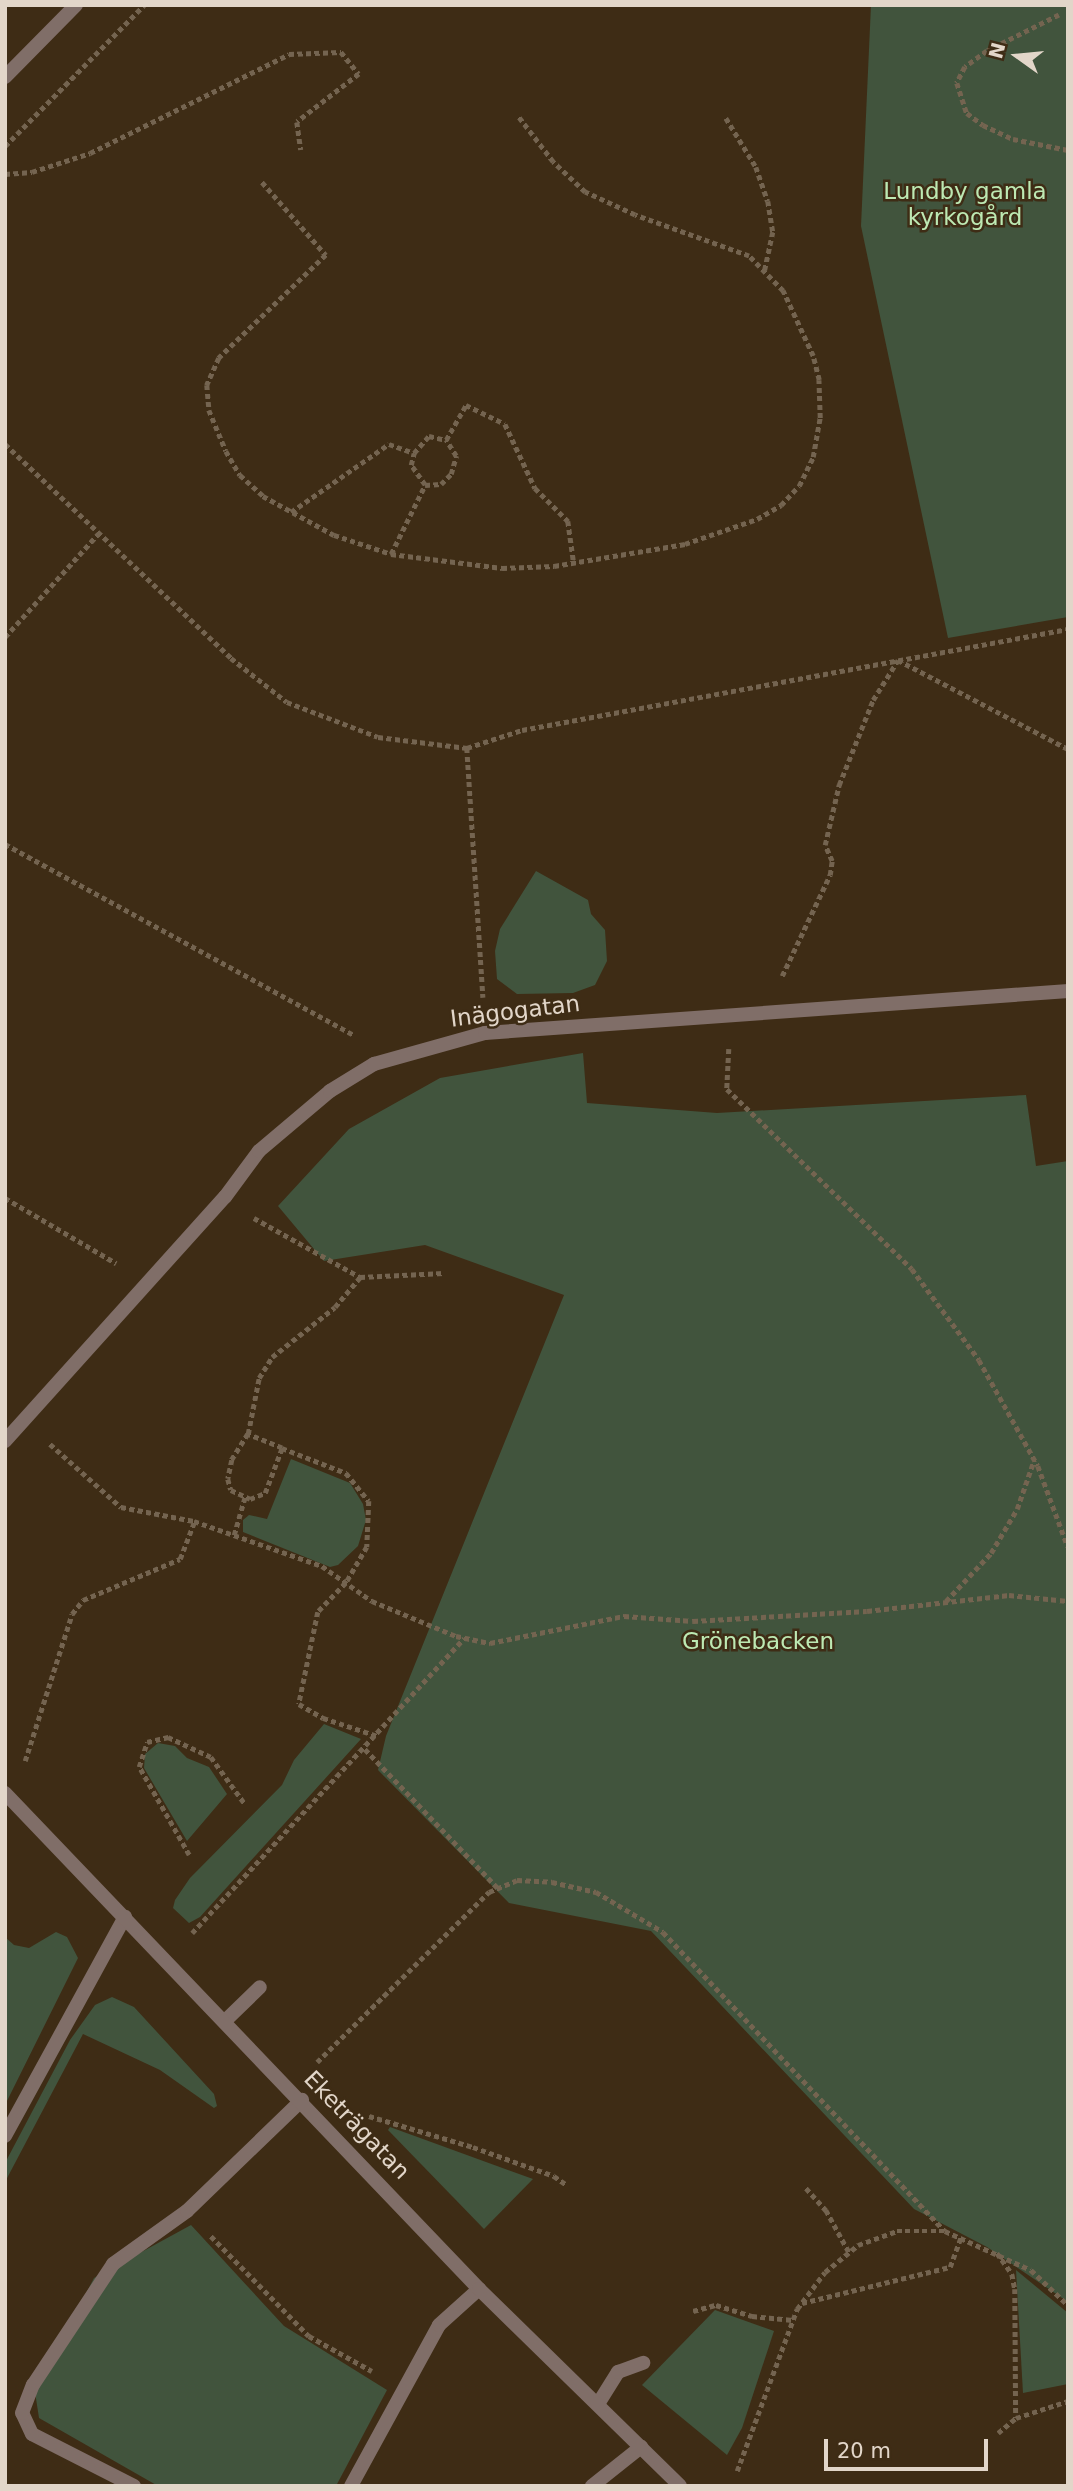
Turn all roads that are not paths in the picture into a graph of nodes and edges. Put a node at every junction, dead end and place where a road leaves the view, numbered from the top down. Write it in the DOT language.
graph roads {
  1 [pos="76,5"];
  2 [pos="5,77"];
  3 [pos="1068,991"];
  4 [pos="5,1441"];
  5 [pos="5,1793"];
  6 [pos="125,1916"];
  7 [pos="260,1987"];
  8 [pos="226,2020"];
  9 [pos="302,2100"];
  10 [pos="5,2136"];
  11 [pos="479,2289"];
  12 [pos="643,2363"];
  13 [pos="598,2403"];
  14 [pos="641,2447"];
  15 [pos="134,2486"];
  16 [pos="351,2486"];
  17 [pos="592,2486"];
  18 [pos="680,2486"];
  1 -- 2 [label="street"];
  3 -- 4 [label="street, Inägogatan"];
  5 -- 6 [label="street, Eketrägatan"];
  6 -- 8 [label="street, Eketrägatan"];
  6 -- 10 [label="street"];
  7 -- 8 [label="street"];
  8 -- 9 [label="street, Eketrägatan"];
  9 -- 11 [label="street, Eketrägatan"];
  9 -- 15 [label="street"];
  11 -- 13 [label="street, Eketrägatan"];
  11 -- 16 [label="street"];
  12 -- 13 [label="street"];
  13 -- 14 [label="street, Eketrägatan"];
  14 -- 17 [label="street"];
  14 -- 18 [label="street, Eketrägatan"];
}
